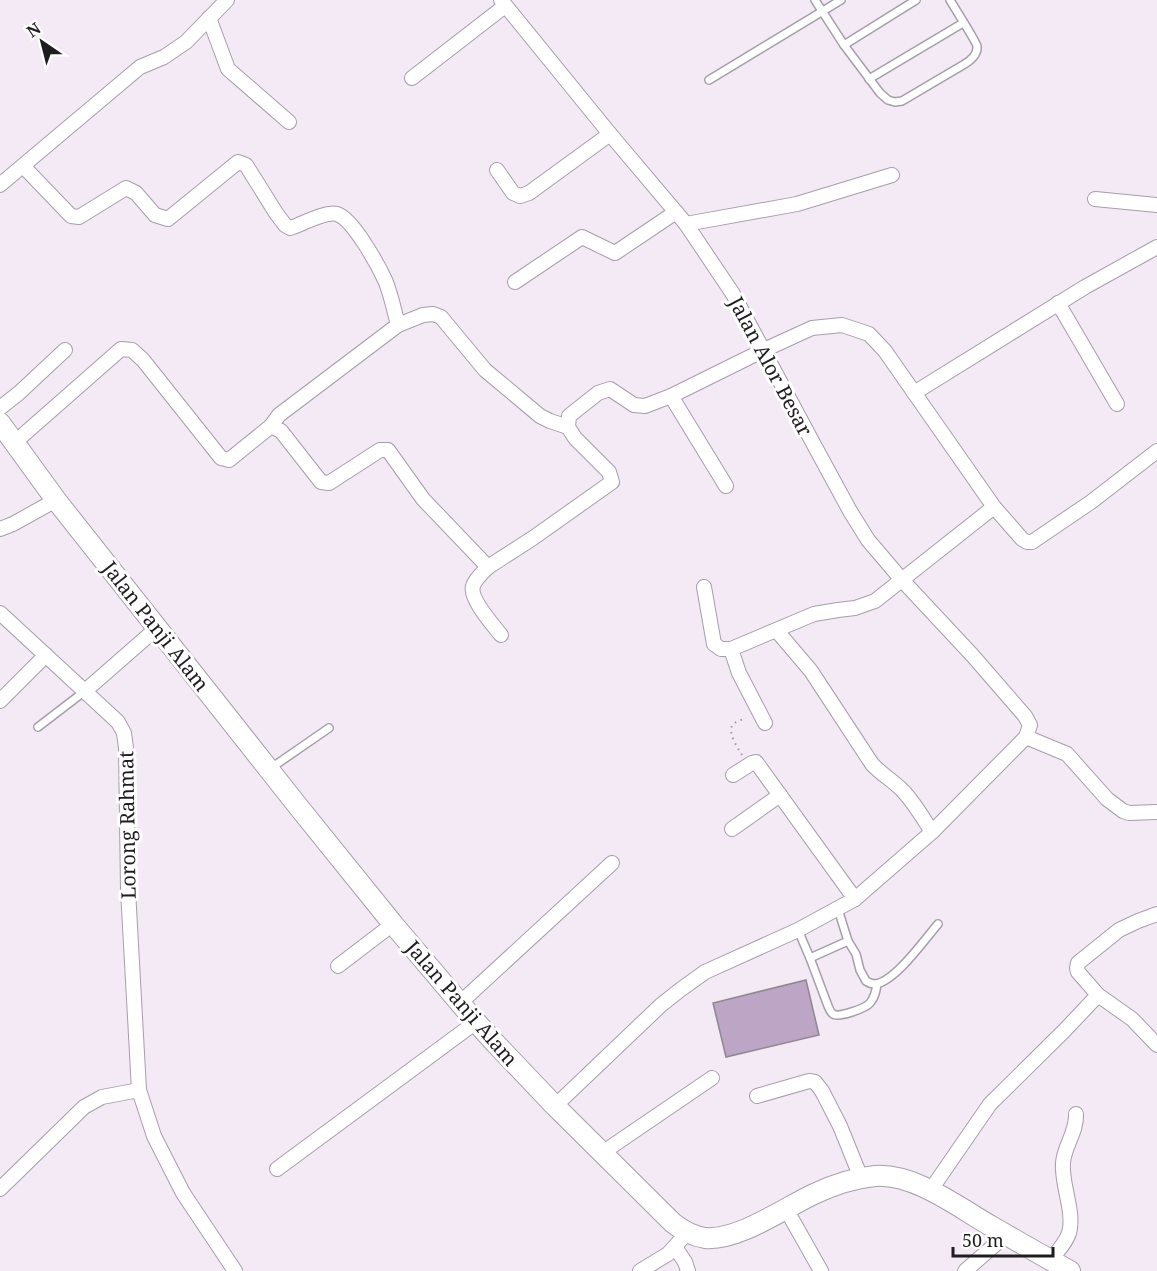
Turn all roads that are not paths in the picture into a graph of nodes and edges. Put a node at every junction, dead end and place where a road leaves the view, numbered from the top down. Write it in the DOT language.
graph roads {
  1 [pos="227,0"];
  2 [pos="815,0"];
  3 [pos="841,0"];
  4 [pos="916,0"];
  5 [pos="950,0"];
  6 [pos="503,3"];
  7 [pos="822,12"];
  8 [pos="209,18"];
  9 [pos="963,23"];
  10 [pos="844,45"];
  11 [pos="412,78"];
  12 [pos="869,79"];
  13 [pos="710,80"];
  14 [pos="289,122"];
  15 [pos="610,134"];
  16 [pos="23,166"];
  17 [pos="497,170"];
  18 [pos="892,175"];
  19 [pos="0,185"];
  20 [pos="1095,199"];
  21 [pos="1157,205"];
  22 [pos="676,212"];
  23 [pos="686,224"];
  24 [pos="1157,247"];
  25 [pos="515,282"];
  26 [pos="1058,303"];
  27 [pos="398,325"];
  28 [pos="65,350"];
  29 [pos="764,350"];
  30 [pos="914,393"];
  31 [pos="671,396"];
  32 [pos="1117,404"];
  33 [pos="0,408"];
  34 [pos="271,426"];
  35 [pos="568,427"];
  36 [pos="5,434"];
  37 [pos="1157,451"];
  38 [pos="726,486"];
  39 [pos="56,500"];
  40 [pos="994,507"];
  41 [pos="0,529"];
  42 [pos="488,567"];
  43 [pos="902,580"];
  44 [pos="704,587"];
  45 [pos="3,621"];
  46 [pos="157,628"];
  47 [pos="777,631"];
  48 [pos="501,635"];
  49 [pos="731,649"];
  50 [pos="46,655"];
  51 [pos="85,691"];
  52 [pos="0,701"];
  53 [pos="762,717"];
  54 [pos="38,727"];
  55 [pos="329,728"];
  56 [pos="1026,737"];
  57 [pos="269,770"];
  58 [pos="734,775"];
  59 [pos="780,795"];
  60 [pos="1157,812"];
  61 [pos="732,828"];
  62 [pos="932,832"];
  63 [pos="612,863"];
  64 [pos="855,899"];
  65 [pos="838,909"];
  66 [pos="1157,914"];
  67 [pos="393,924"];
  68 [pos="938,924"];
  69 [pos="798,930"];
  70 [pos="848,941"];
  71 [pos="810,958"];
  72 [pos="338,966"];
  73 [pos="877,984"];
  74 [pos="1098,994"];
  75 [pos="460,1003"];
  76 [pos="476,1022"];
  77 [pos="1157,1045"];
  78 [pos="712,1078"];
  79 [pos="139,1090"];
  80 [pos="757,1096"];
  81 [pos="555,1106"];
  82 [pos="1076,1114"];
  83 [pos="602,1154"];
  84 [pos="277,1169"];
  85 [pos="861,1178"];
  86 [pos="0,1189"];
  87 [pos="930,1191"];
  88 [pos="786,1209"];
  89 [pos="1006,1234"];
  90 [pos="681,1240"];
  91 [pos="1050,1260"];
  92 [pos="236,1271"];
  93 [pos="640,1271"];
  94 [pos="688,1271"];
  95 [pos="821,1271"];
  96 [pos="965,1271"];
  97 [pos="1070,1271"];
  1 -- 8 [label="street"];
  2 -- 7 [label="lane"];
  3 -- 7 [label="lane"];
  4 -- 10 [label="lane"];
  5 -- 9 [label="lane"];
  6 -- 11 [label="street"];
  6 -- 15 [label="street, Jalan Alor Besar"];
  7 -- 10 [label="lane"];
  7 -- 13 [label="lane"];
  8 -- 14 [label="street"];
  8 -- 16 [label="street"];
  9 -- 12 [label="lane"];
  9 -- 12 [label="lane"];
  10 -- 12 [label="lane"];
  15 -- 17 [label="street"];
  15 -- 22 [label="street, Jalan Alor Besar"];
  16 -- 19 [label="street"];
  16 -- 27 [label="street"];
  18 -- 23 [label="street"];
  20 -- 21 [label="street"];
  22 -- 23 [label="street, Jalan Alor Besar"];
  22 -- 25 [label="street"];
  23 -- 29 [label="street, Jalan Alor Besar"];
  24 -- 26 [label="street"];
  26 -- 30 [label="street"];
  26 -- 32 [label="street"];
  27 -- 34 [label="street"];
  27 -- 35 [label="street"];
  28 -- 33 [label="street"];
  29 -- 30 [label="street"];
  29 -- 31 [label="street"];
  29 -- 43 [label="street, Jalan Alor Besar"];
  30 -- 40 [label="street"];
  31 -- 35 [label="street"];
  31 -- 38 [label="street"];
  34 -- 36 [label="street"];
  34 -- 42 [label="street"];
  35 -- 42 [label="street"];
  36 -- 39 [label="main road, Jalan Panji Alam"];
  37 -- 40 [label="street"];
  39 -- 41 [label="street"];
  39 -- 46 [label="main road, Jalan Panji Alam"];
  40 -- 43 [label="street"];
  42 -- 48 [label="street"];
  43 -- 47 [label="street"];
  43 -- 56 [label="street, Jalan Alor Besar"];
  44 -- 49 [label="street"];
  45 -- 50 [label="street, Lorong Rahmat"];
  46 -- 51 [label="street"];
  46 -- 57 [label="main road, Jalan Panji Alam"];
  47 -- 49 [label="street"];
  47 -- 62 [label="street"];
  49 -- 53 [label="street"];
  50 -- 51 [label="street, Lorong Rahmat"];
  50 -- 52 [label="street"];
  51 -- 54 [label="lane"];
  51 -- 79 [label="street, Lorong Rahmat"];
  55 -- 57 [label="lane"];
  56 -- 60 [label="street"];
  56 -- 62 [label="street"];
  57 -- 67 [label="main road, Jalan Panji Alam"];
  58 -- 59 [label="street"];
  59 -- 61 [label="street"];
  59 -- 64 [label="street"];
  62 -- 64 [label="street"];
  63 -- 75 [label="street"];
  64 -- 65 [label="street"];
  65 -- 69 [label="street"];
  65 -- 70 [label="lane"];
  66 -- 74 [label="street"];
  67 -- 72 [label="street"];
  67 -- 75 [label="main road, Jalan Panji Alam"];
  68 -- 73 [label="lane"];
  69 -- 71 [label="lane"];
  69 -- 81 [label="street"];
  70 -- 71 [label="lane"];
  70 -- 73 [label="lane"];
  71 -- 73 [label="lane"];
  74 -- 77 [label="street"];
  74 -- 87 [label="street"];
  75 -- 76 [label="main road, Jalan Panji Alam"];
  76 -- 81 [label="main road, Jalan Panji Alam"];
  76 -- 84 [label="street"];
  78 -- 83 [label="street"];
  79 -- 86 [label="street"];
  79 -- 92 [label="street, Lorong Rahmat"];
  80 -- 85 [label="street"];
  81 -- 83 [label="main road, Jalan Panji Alam"];
  82 -- 91 [label="street"];
  83 -- 90 [label="main road, Jalan Panji Alam"];
  85 -- 87 [label="main road"];
  85 -- 88 [label="main road"];
  87 -- 89 [label="main road"];
  88 -- 90 [label="main road"];
  88 -- 95 [label="street"];
  89 -- 91 [label="main road"];
  89 -- 96 [label="street"];
  90 -- 93 [label="street"];
  90 -- 94 [label="street"];
  91 -- 97 [label="main road"];
}
